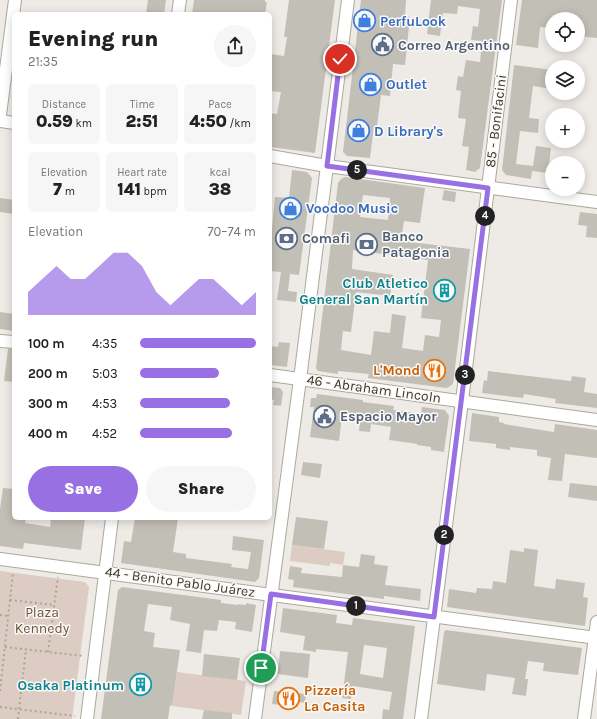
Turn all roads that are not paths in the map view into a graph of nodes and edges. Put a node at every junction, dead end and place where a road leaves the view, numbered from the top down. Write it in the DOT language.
graph roads {
  1 [pos="15,0"];
  2 [pos="180,0"];
  3 [pos="348,0"];
  4 [pos="511,0"];
  5 [pos="13,12"];
  6 [pos="178,12"];
  7 [pos="12,23"];
  8 [pos="0,115"];
  9 [pos="0,121"];
  10 [pos="12,123"];
  11 [pos="272,156"];
  12 [pos="327,166"];
  13 [pos="488,188"];
  14 [pos="597,202"];
  15 [pos="0,341"];
  16 [pos="12,342"];
  17 [pos="272,375"];
  18 [pos="300,379"];
  19 [pos="462,401"];
  20 [pos="597,420"];
  21 [pos="112,520"];
  22 [pos="0,559"];
  23 [pos="105,572"];
  24 [pos="271,594"];
  25 [pos="434,617"];
  26 [pos="597,622"];
  27 [pos="596,638"];
  28 [pos="87,719"];
  29 [pos="255,719"];
  30 [pos="421,719"];
  31 [pos="584,719"];
  1 -- 5 [label="street"];
  2 -- 6 [label="street"];
  3 -- 12 [label="street"];
  4 -- 13 [label="street, 85 - Bonifacini"];
  7 -- 8 [label="street"];
  9 -- 10 [label="street"];
  11 -- 12 [label="street"];
  12 -- 13 [label="street"];
  12 -- 18 [label="street"];
  13 -- 14 [label="street"];
  13 -- 19 [label="street, 85 - Bonifacini"];
  15 -- 16 [label="street"];
  17 -- 18 [label="street, 46 - Abraham Lincoln"];
  18 -- 19 [label="street, 46 - Abraham Lincoln"];
  18 -- 24 [label="street"];
  19 -- 20 [label="street, 46 - Abraham Lincoln"];
  19 -- 25 [label="street, 85 - Bonifacini"];
  21 -- 23 [label="street"];
  22 -- 23 [label="street, 44 - Benito Pablo Juárez"];
  23 -- 24 [label="street, 44 - Benito Pablo Juárez"];
  23 -- 28 [label="street"];
  24 -- 25 [label="street, 44 - Benito Pablo Juárez"];
  24 -- 29 [label="street"];
  25 -- 27 [label="street, 44 - Benito Pablo Juárez"];
  25 -- 30 [label="street, 85 - Bonifacini"];
  26 -- 27 [label="street"];
  27 -- 31 [label="street"];
}
